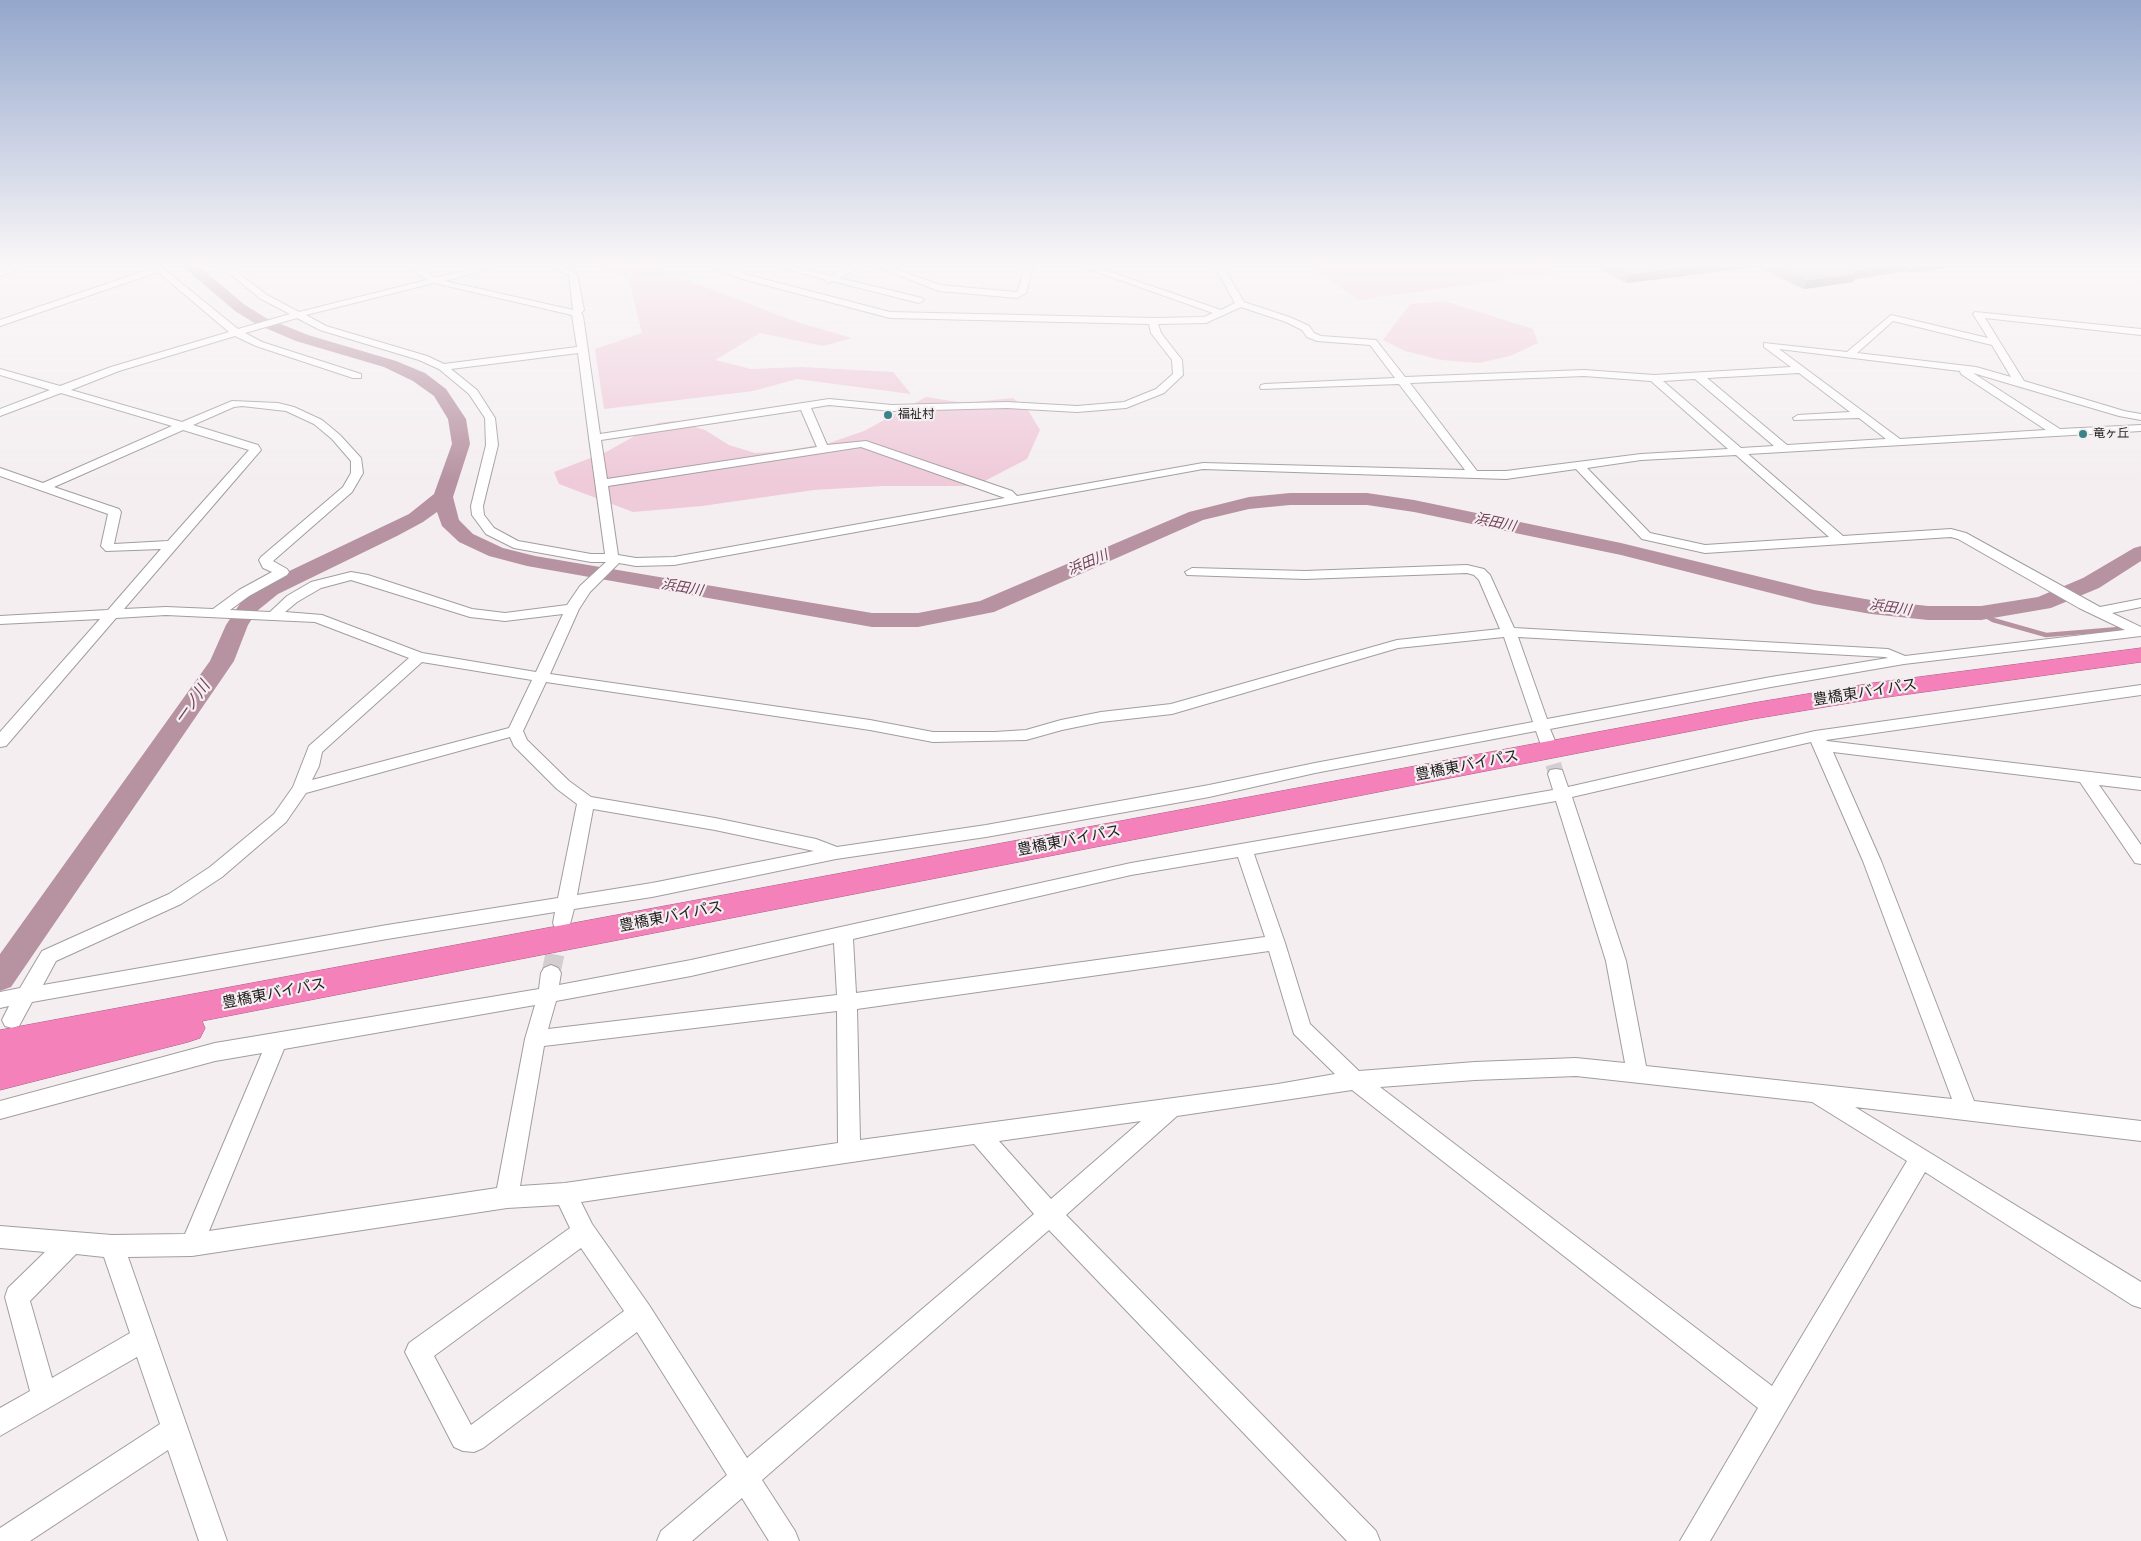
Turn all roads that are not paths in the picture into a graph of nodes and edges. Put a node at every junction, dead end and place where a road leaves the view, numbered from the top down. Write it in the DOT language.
graph roads {
  1 [pos="225,337"];
  2 [pos="245,337"];
  3 [pos="353,337"];
  4 [pos="581,337"];
  5 [pos="1159,337"];
  6 [pos="1315,337"];
  7 [pos="1870,337"];
  8 [pos="1974,337"];
  9 [pos="1993,337"];
  10 [pos="1996,342"];
  11 [pos="583,348"];
  12 [pos="1849,355"];
  13 [pos="443,367"];
  14 [pos="1958,368"];
  15 [pos="1801,370"];
  16 [pos="0,372"];
  17 [pos="357,376"];
  18 [pos="1698,376"];
  19 [pos="1654,378"];
  20 [pos="1403,381"];
  21 [pos="2020,383"];
  22 [pos="1266,388"];
  23 [pos="61,390"];
  24 [pos="804,405"];
  25 [pos="0,413"];
  26 [pos="1860,415"];
  27 [pos="1798,418"];
  28 [pos="2141,418"];
  29 [pos="183,426"];
  30 [pos="2141,428"];
  31 [pos="2058,433"];
  32 [pos="595,438"];
  33 [pos="1897,442"];
  34 [pos="823,448"];
  35 [pos="1785,448"];
  36 [pos="1739,451"];
  37 [pos="1579,466"];
  38 [pos="0,472"];
  39 [pos="1474,474"];
  40 [pos="603,483"];
  41 [pos="43,487"];
  42 [pos="1015,500"];
  43 [pos="1840,540"];
  44 [pos="172,545"];
  45 [pos="613,560"];
  46 [pos="1192,572"];
  47 [pos="2141,602"];
  48 [pos="572,609"];
  49 [pos="2098,612"];
  50 [pos="112,613"];
  51 [pos="220,613"];
  52 [pos="269,615"];
  53 [pos="1,621"];
  54 [pos="1509,632"];
  55 [pos="2141,638"];
  56 [pos="418,656"];
  57 [pos="1904,660"];
  58 [pos="541,677"];
  59 [pos="2141,690"];
  60 [pos="1541,725"];
  61 [pos="515,731"];
  62 [pos="1547,741"];
  63 [pos="1818,741"];
  64 [pos="0,742"];
  65 [pos="1556,774"];
  66 [pos="2086,778"];
  67 [pos="2141,784"];
  68 [pos="300,789"];
  69 [pos="1562,794"];
  70 [pos="586,802"];
  71 [pos="1244,850"];
  72 [pos="836,853"];
  73 [pos="2141,858"];
  74 [pos="567,904"];
  75 [pos="565,930"];
  76 [pos="843,935"];
  77 [pos="1276,943"];
  78 [pos="551,973"];
  79 [pos="548,995"];
  80 [pos="13,998"];
  81 [pos="847,1002"];
  82 [pos="4,1031"];
  83 [pos="535,1039"];
  84 [pos="277,1041"];
  85 [pos="1637,1074"];
  86 [pos="0,1075"];
  87 [pos="1355,1080"];
  88 [pos="1816,1095"];
  89 [pos="1173,1106"];
  90 [pos="0,1110"];
  91 [pos="1967,1111"];
  92 [pos="2141,1132"];
  93 [pos="979,1134"];
  94 [pos="849,1151"];
  95 [pos="1921,1158"];
  96 [pos="564,1194"];
  97 [pos="508,1197"];
  98 [pos="1050,1215"];
  99 [pos="584,1232"];
  100 [pos="0,1237"];
  101 [pos="71,1243"];
  102 [pos="192,1245"];
  103 [pos="112,1246"];
  104 [pos="2141,1296"];
  105 [pos="640,1314"];
  106 [pos="144,1339"];
  107 [pos="45,1398"];
  108 [pos="1776,1405"];
  109 [pos="0,1423"];
  110 [pos="175,1430"];
  111 [pos="745,1478"];
  112 [pos="5,1541"];
  113 [pos="213,1541"];
  114 [pos="671,1541"];
  115 [pos="785,1541"];
  116 [pos="1366,1541"];
  117 [pos="1694,1541"];
  1 -- 23 [label="street"];
  2 -- 17 [label="street"];
  3 -- 13 [label="street"];
  4 -- 11 [label="street"];
  5 -- 24 [label="street"];
  6 -- 20 [label="street"];
  7 -- 12 [label="street"];
  8 -- 10 [label="street"];
  9 -- 10 [label="street"];
  10 -- 21 [label="street"];
  11 -- 13 [label="street"];
  11 -- 32 [label="street"];
  12 -- 14 [label="street"];
  12 -- 15 [label="street"];
  13 -- 45 [label="street"];
  14 -- 21 [label="street"];
  14 -- 31 [label="street"];
  15 -- 18 [label="street"];
  15 -- 26 [label="street"];
  16 -- 23 [label="street"];
  18 -- 19 [label="street"];
  18 -- 35 [label="street"];
  19 -- 20 [label="street"];
  19 -- 36 [label="street"];
  20 -- 22 [label="street"];
  20 -- 39 [label="street"];
  21 -- 28 [label="street"];
  23 -- 25 [label="street"];
  23 -- 29 [label="street"];
  24 -- 32 [label="street"];
  24 -- 34 [label="street"];
  26 -- 27 [label="street"];
  26 -- 33 [label="street"];
  29 -- 41 [label="street"];
  29 -- 44 [label="street"];
  29 -- 51 [label="street"];
  30 -- 31 [label="street"];
  31 -- 33 [label="street"];
  32 -- 40 [label="street"];
  33 -- 35 [label="street"];
  34 -- 40 [label="street"];
  34 -- 42 [label="street"];
  35 -- 36 [label="street"];
  36 -- 37 [label="street"];
  36 -- 43 [label="street"];
  37 -- 39 [label="street"];
  37 -- 43 [label="street"];
  38 -- 41 [label="street"];
  39 -- 42 [label="street"];
  40 -- 45 [label="street"];
  41 -- 44 [label="street"];
  42 -- 45 [label="street"];
  43 -- 49 [label="street"];
  44 -- 50 [label="street"];
  45 -- 48 [label="street"];
  46 -- 54 [label="street"];
  47 -- 49 [label="street"];
  48 -- 52 [label="street"];
  48 -- 58 [label="street"];
  49 -- 55 [label="street"];
  50 -- 51 [label="street"];
  50 -- 53 [label="street"];
  50 -- 64 [label="street"];
  51 -- 52 [label="street"];
  52 -- 56 [label="street"];
  54 -- 57 [label="street"];
  54 -- 58 [label="street"];
  54 -- 60 [label="street"];
  55 -- 57 [label="street"];
  55 -- 75 [label="highway, 豊橋東バイパス"];
  56 -- 58 [label="street"];
  56 -- 68 [label="street"];
  57 -- 60 [label="street"];
  58 -- 61 [label="street"];
  59 -- 63 [label="street"];
  60 -- 62 [label="street"];
  60 -- 72 [label="street"];
  61 -- 68 [label="street"];
  61 -- 70 [label="street"];
  63 -- 66 [label="street"];
  63 -- 69 [label="street"];
  63 -- 91 [label="street"];
  65 -- 69 [label="street"];
  66 -- 67 [label="street"];
  66 -- 73 [label="street"];
  68 -- 80 [label="street"];
  69 -- 71 [label="street"];
  69 -- 85 [label="street"];
  70 -- 72 [label="street"];
  70 -- 74 [label="street"];
  71 -- 76 [label="street"];
  71 -- 77 [label="street"];
  72 -- 74 [label="street"];
  74 -- 75 [label="street"];
  74 -- 80 [label="street"];
  75 -- 82 [label="highway, 豊橋東バイパス"];
  75 -- 86 [label="highway"];
  76 -- 79 [label="street"];
  76 -- 81 [label="street"];
  77 -- 81 [label="street"];
  77 -- 87 [label="street"];
  78 -- 79 [label="street"];
  79 -- 83 [label="street"];
  79 -- 84 [label="street"];
  80 -- 82 [label="street"];
  81 -- 83 [label="street"];
  81 -- 94 [label="street"];
  83 -- 97 [label="street"];
  84 -- 90 [label="street"];
  84 -- 102 [label="street"];
  85 -- 87 [label="street"];
  85 -- 88 [label="street"];
  87 -- 89 [label="street"];
  87 -- 108 [label="street"];
  88 -- 91 [label="street"];
  88 -- 95 [label="street"];
  89 -- 93 [label="street"];
  89 -- 98 [label="street"];
  91 -- 92 [label="street"];
  93 -- 94 [label="street"];
  93 -- 98 [label="street"];
  94 -- 96 [label="street"];
  95 -- 104 [label="street"];
  95 -- 108 [label="street"];
  96 -- 97 [label="street"];
  96 -- 99 [label="street"];
  97 -- 102 [label="street"];
  98 -- 111 [label="street"];
  98 -- 116 [label="street"];
  99 -- 105 [label="street"];
  99 -- 105 [label="street"];
  100 -- 101 [label="street"];
  101 -- 103 [label="street"];
  101 -- 107 [label="street"];
  102 -- 103 [label="street"];
  103 -- 106 [label="street"];
  105 -- 111 [label="street"];
  106 -- 107 [label="street"];
  106 -- 110 [label="street"];
  107 -- 109 [label="street"];
  108 -- 117 [label="street"];
  110 -- 112 [label="street"];
  110 -- 113 [label="street"];
  111 -- 114 [label="street"];
  111 -- 115 [label="street"];
}
